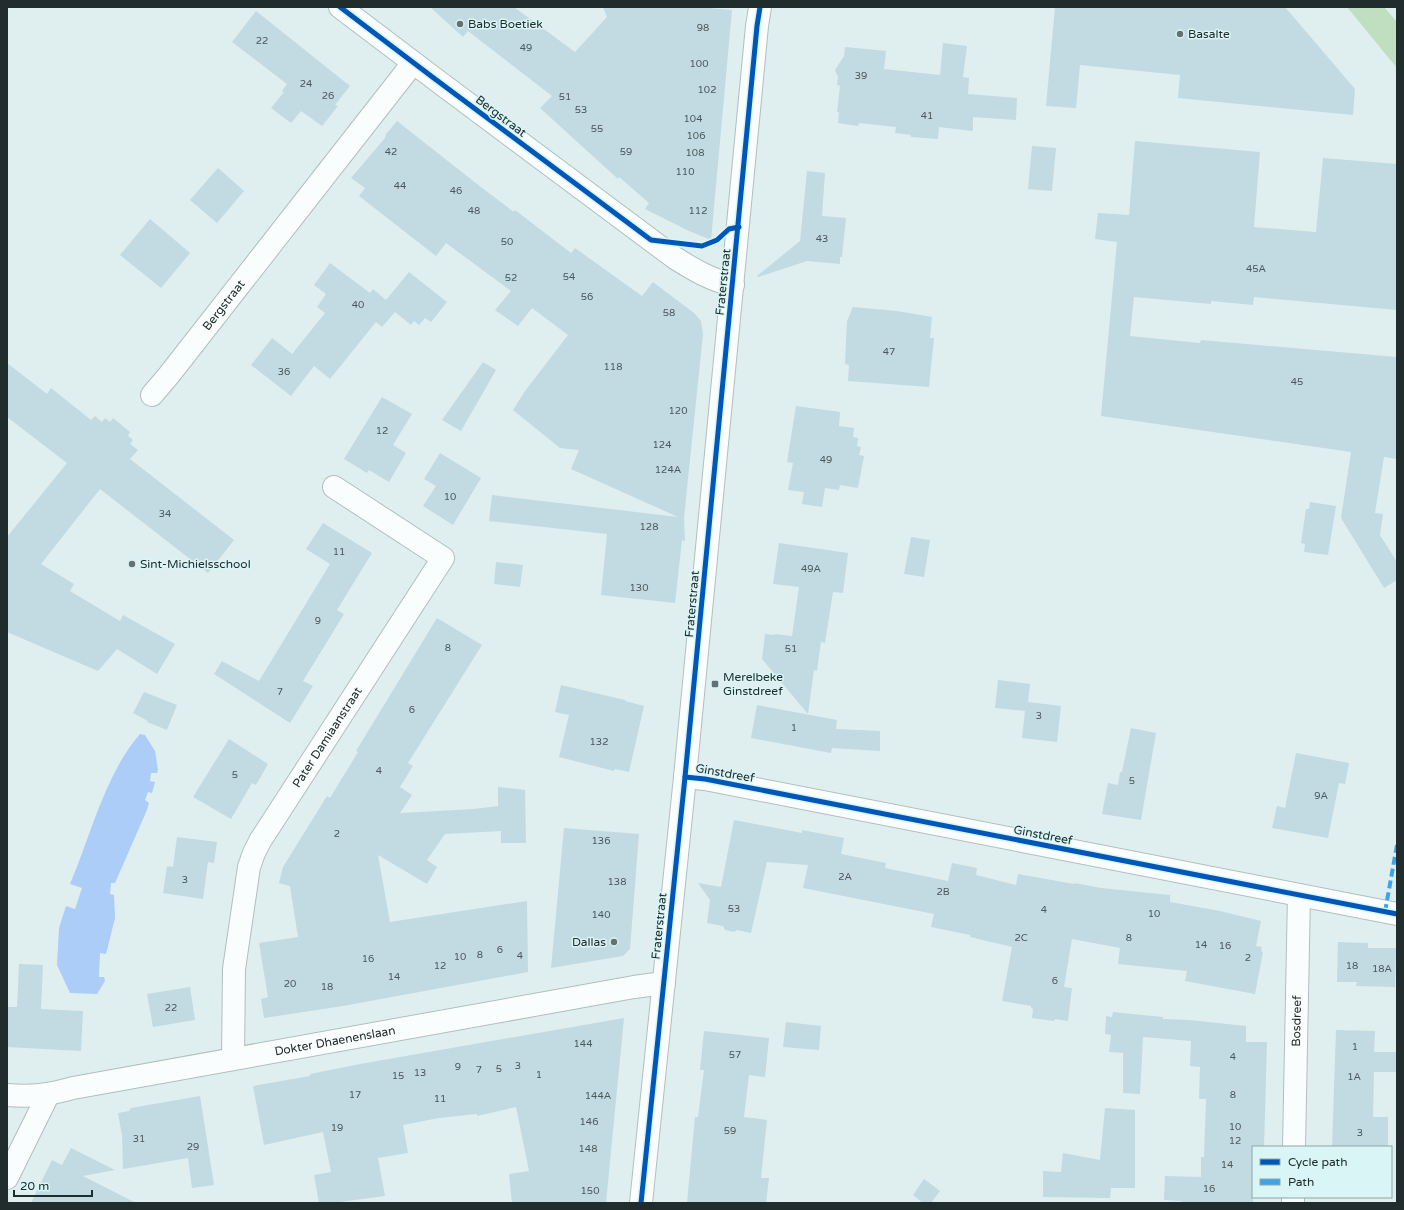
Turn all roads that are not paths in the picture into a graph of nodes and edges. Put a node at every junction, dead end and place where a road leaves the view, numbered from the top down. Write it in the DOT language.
graph roads {
  1 [pos="340,7"];
  2 [pos="760,7"];
  3 [pos="413,63"];
  4 [pos="732,285"];
  5 [pos="152,395"];
  6 [pos="334,487"];
  7 [pos="685,777"];
  8 [pos="1299,895"];
  9 [pos="1397,914"];
  10 [pos="664,983"];
  11 [pos="233,1059"];
  12 [pos="7,1095"];
  13 [pos="48,1095"];
  14 [pos="1294,1146"];
  15 [pos="7,1178"];
  16 [pos="641,1203"];
  1 -- 3 [label="street, Bergstraat"];
  2 -- 4 [label="street, Fraterstraat"];
  3 -- 4 [label="street, Bergstraat"];
  3 -- 5 [label="street, Bergstraat"];
  4 -- 7 [label="street, Fraterstraat"];
  6 -- 11 [label="street, Pater Damiaanstraat"];
  7 -- 8 [label="street, Ginstdreef"];
  7 -- 10 [label="street, Fraterstraat"];
  8 -- 9 [label="street, Ginstdreef"];
  8 -- 14 [label="street, Bosdreef"];
  10 -- 11 [label="street, Dokter Dhaenenslaan"];
  10 -- 16 [label="street, Fraterstraat"];
  11 -- 13 [label="street, Dokter Dhaenenslaan"];
  12 -- 13 [label="street, Dokter Dhaenenslaan"];
  13 -- 15 [label="street"];
}
